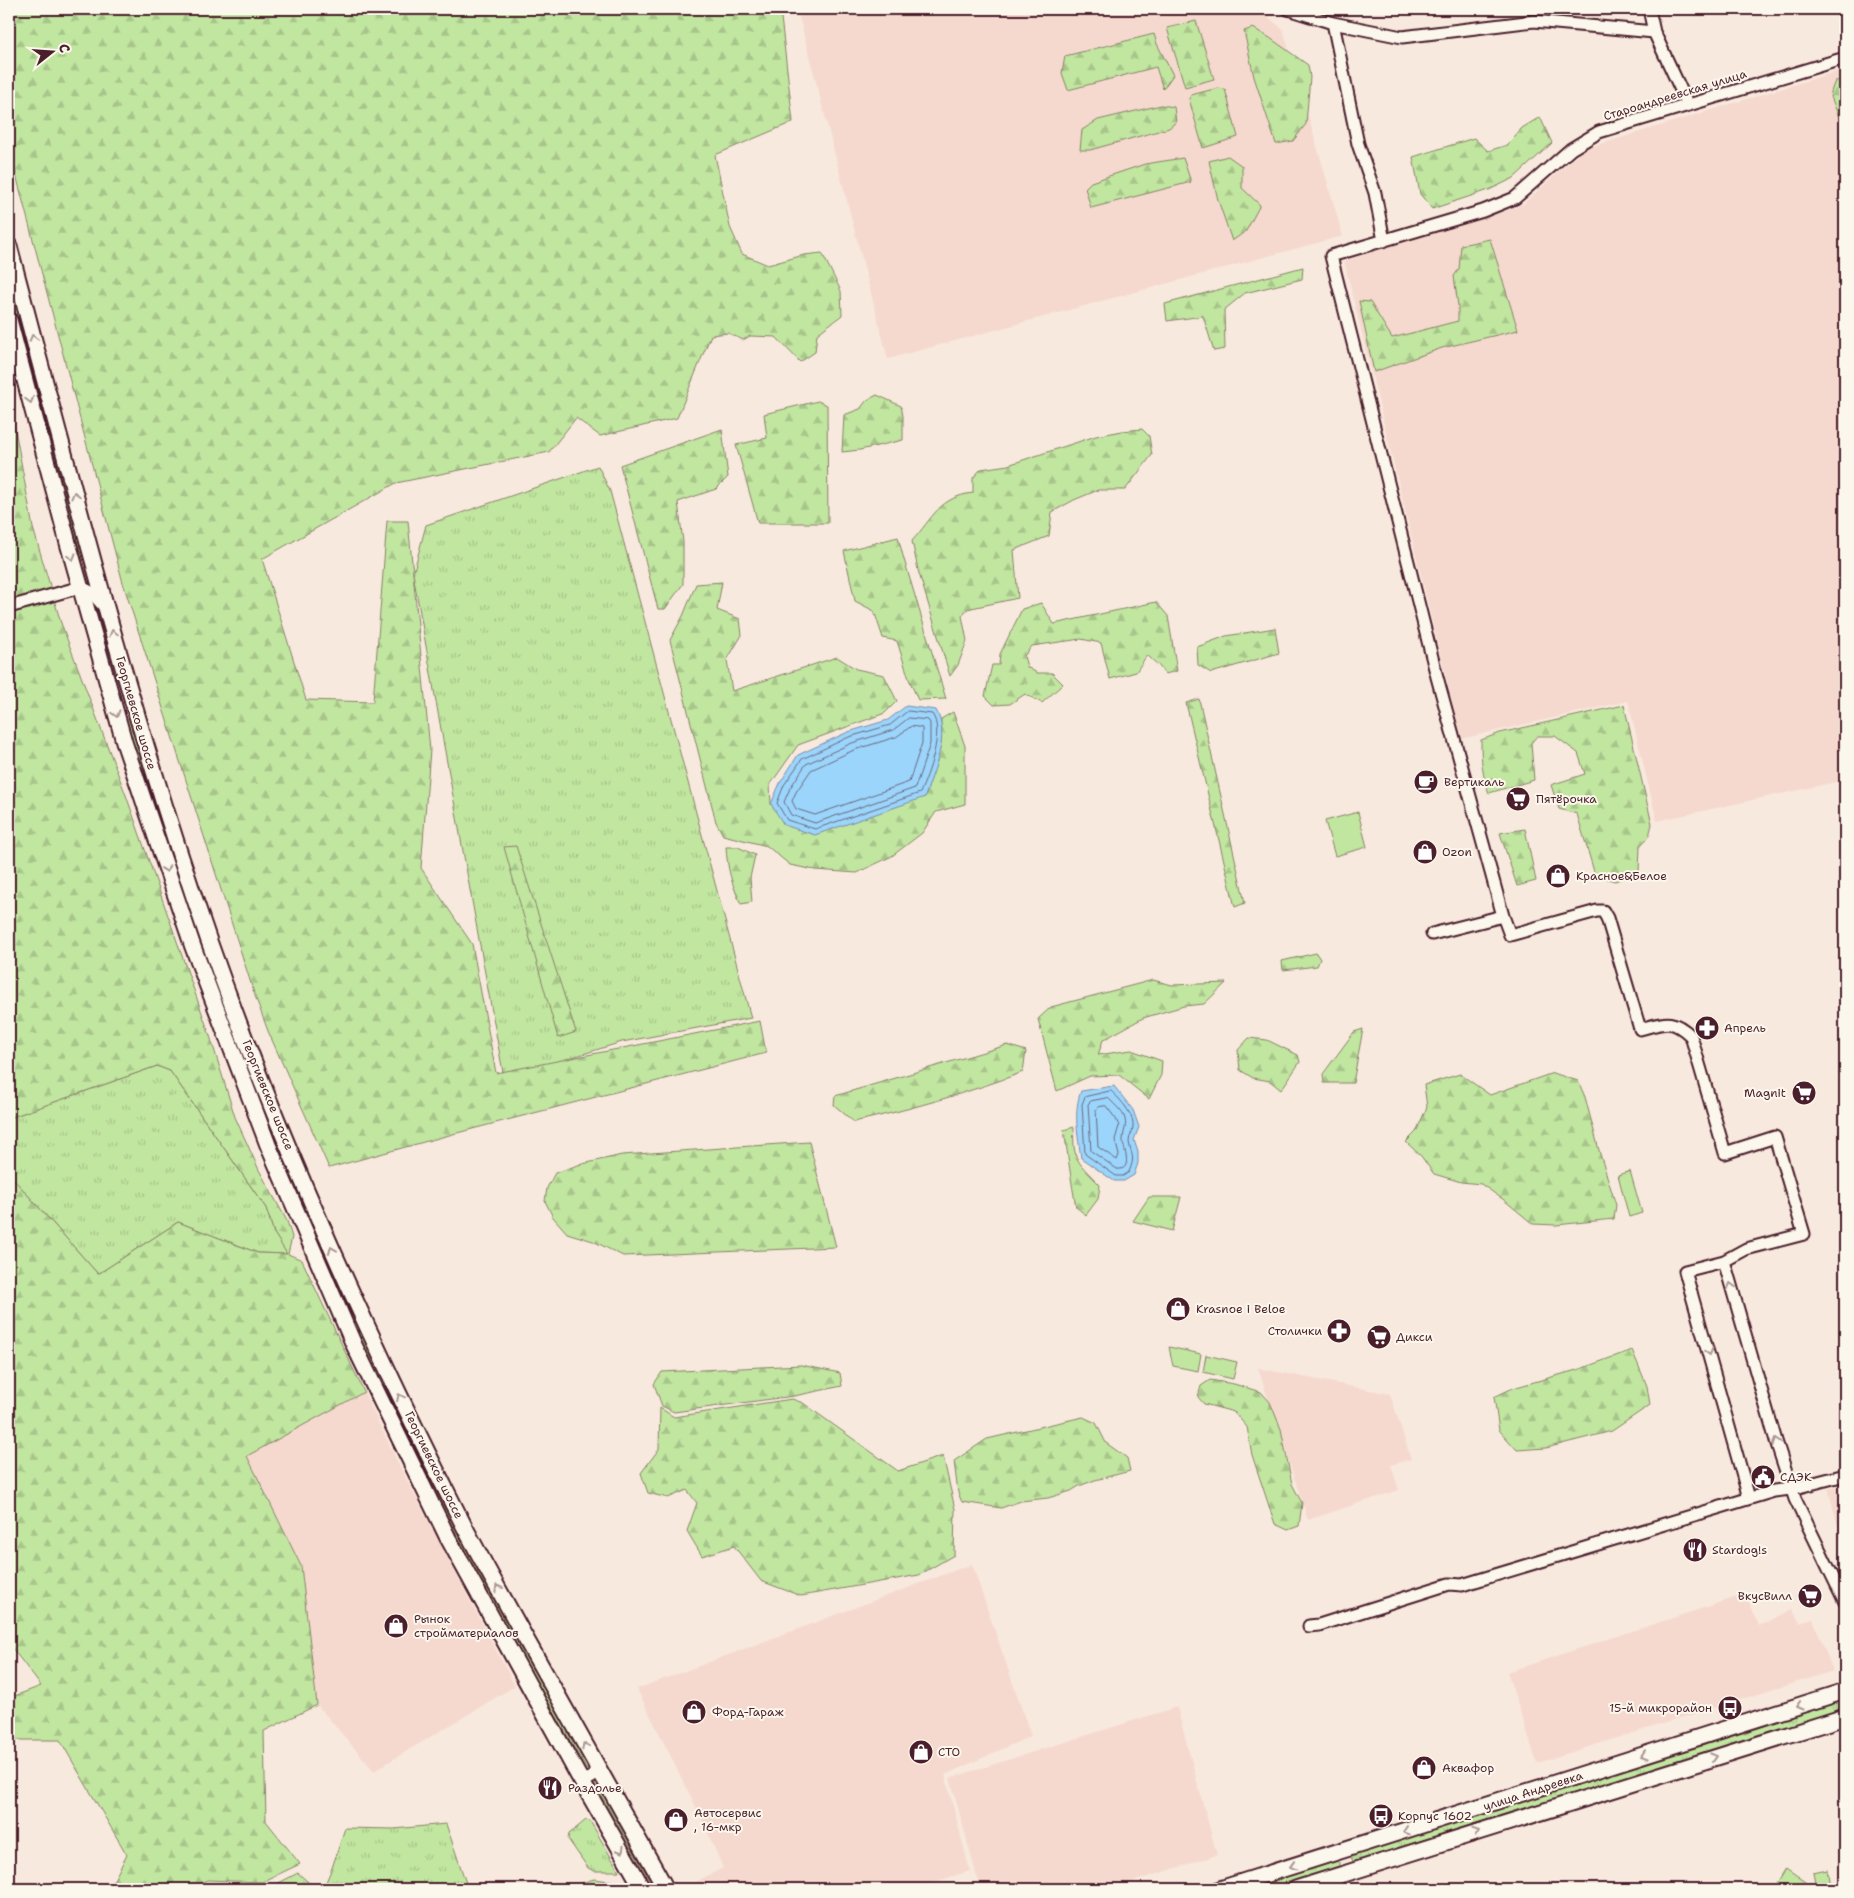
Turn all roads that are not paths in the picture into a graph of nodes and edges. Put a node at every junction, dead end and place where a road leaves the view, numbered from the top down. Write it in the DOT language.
graph roads {
  1 [pos="1288,9"];
  2 [pos="1649,9"];
  3 [pos="1333,23"];
  4 [pos="1654,32"];
  5 [pos="1845,58"];
  6 [pos="1688,105"];
  7 [pos="1384,241"];
  8 [pos="9,246"];
  9 [pos="9,320"];
  10 [pos="81,587"];
  11 [pos="9,606"];
  12 [pos="106,609"];
  13 [pos="1503,916"];
  14 [pos="1432,934"];
  15 [pos="1724,1261"];
  16 [pos="1845,1475"];
  17 [pos="1791,1489"];
  18 [pos="1749,1498"];
  19 [pos="1845,1602"];
  20 [pos="1309,1626"];
  21 [pos="1845,1691"];
  22 [pos="1845,1717"];
  23 [pos="595,1764"];
  24 [pos="578,1776"];
  25 [pos="1339,1852"];
  26 [pos="1346,1874"];
  27 [pos="1253,1884"];
  28 [pos="643,1889"];
  29 [pos="666,1889"];
  30 [pos="1220,1889"];
  31 [pos="1296,1889"];
  1 -- 3 [label="street"];
  2 -- 4 [label="street"];
  3 -- 4 [label="street"];
  3 -- 7 [label="street"];
  4 -- 6 [label="street"];
  5 -- 6 [label="street, Староандреевская улица"];
  6 -- 7 [label="street, Староандреевская улица"];
  7 -- 13 [label="street, Староандреевская улица"];
  12 -- 8 [label="main road, Георгиевское шоссе, one-way"];
  9 -- 10 [label="main road, Георгиевское шоссе, one-way"];
  10 -- 11 [label="street"];
  10 -- 12 [label="street"];
  10 -- 24 [label="main road, Георгиевское шоссе, one-way"];
  23 -- 12 [label="main road, Георгиевское шоссе, one-way"];
  13 -- 14 [label="street"];
  13 -- 15 [label="street"];
  17 -- 15 [label="street, one-way"];
  15 -- 18 [label="street, one-way"];
  16 -- 17 [label="street"];
  17 -- 18 [label="street"];
  17 -- 19 [label="street"];
  18 -- 20 [label="street"];
  21 -- 25 [label="main road, улица Андреевка, one-way"];
  26 -- 22 [label="main road, улица Андреевка, one-way"];
  23 -- 24 [label="street"];
  23 -- 29 [label="main road, Георгиевское шоссе"];
  24 -- 28 [label="main road, Георгиевское шоссе, one-way"];
  25 -- 26 [label="main road"];
  25 -- 27 [label="main road, улица Андреевка, one-way"];
  26 -- 31 [label="main road, улица Андреевка"];
  27 -- 30 [label="main road, улица Андреевка"];
}
